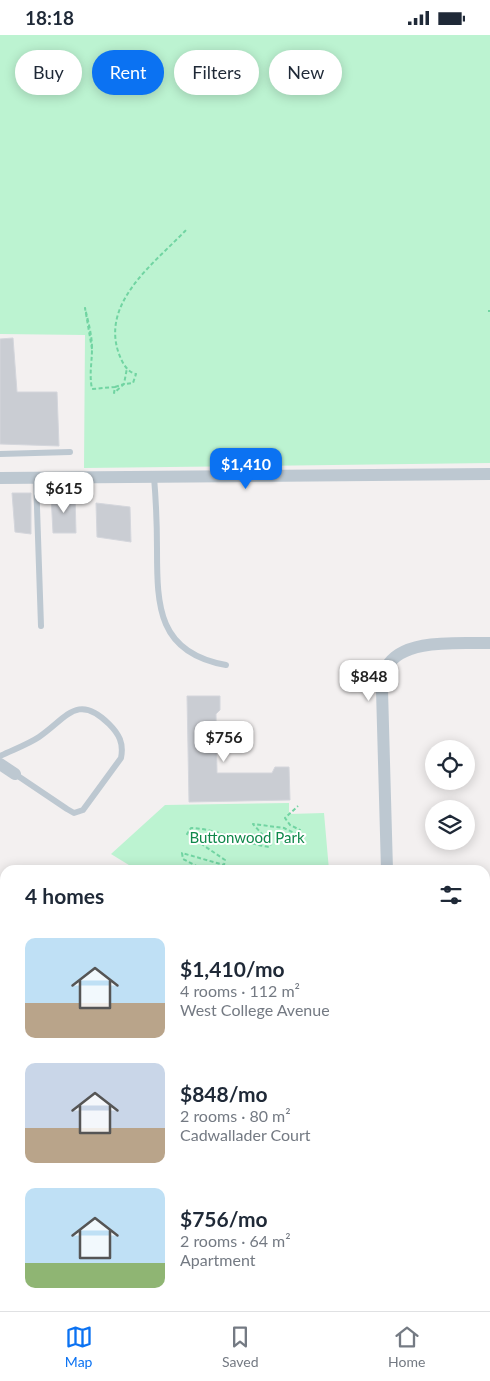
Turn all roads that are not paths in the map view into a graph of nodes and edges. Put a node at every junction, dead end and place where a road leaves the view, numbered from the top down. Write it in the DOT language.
graph roads {
  1 [pos="70,452"];
  2 [pos="0,454"];
  3 [pos="490,474"];
  4 [pos="36,477"];
  5 [pos="154,477"];
  6 [pos="0,478"];
  7 [pos="41,626"];
  8 [pos="490,643"];
  9 [pos="226,665"];
  10 [pos="0,755"];
  11 [pos="0,764"];
  12 [pos="15,774"];
  13 [pos="386,865"];
  1 -- 2 [label="lane"];
  3 -- 5 [label="street"];
  4 -- 5 [label="street"];
  4 -- 6 [label="street"];
  4 -- 7 [label="lane"];
  5 -- 9 [label="lane"];
  8 -- 13 [label="street"];
  10 -- 12 [label="lane"];
  11 -- 12 [label="street"];
}
